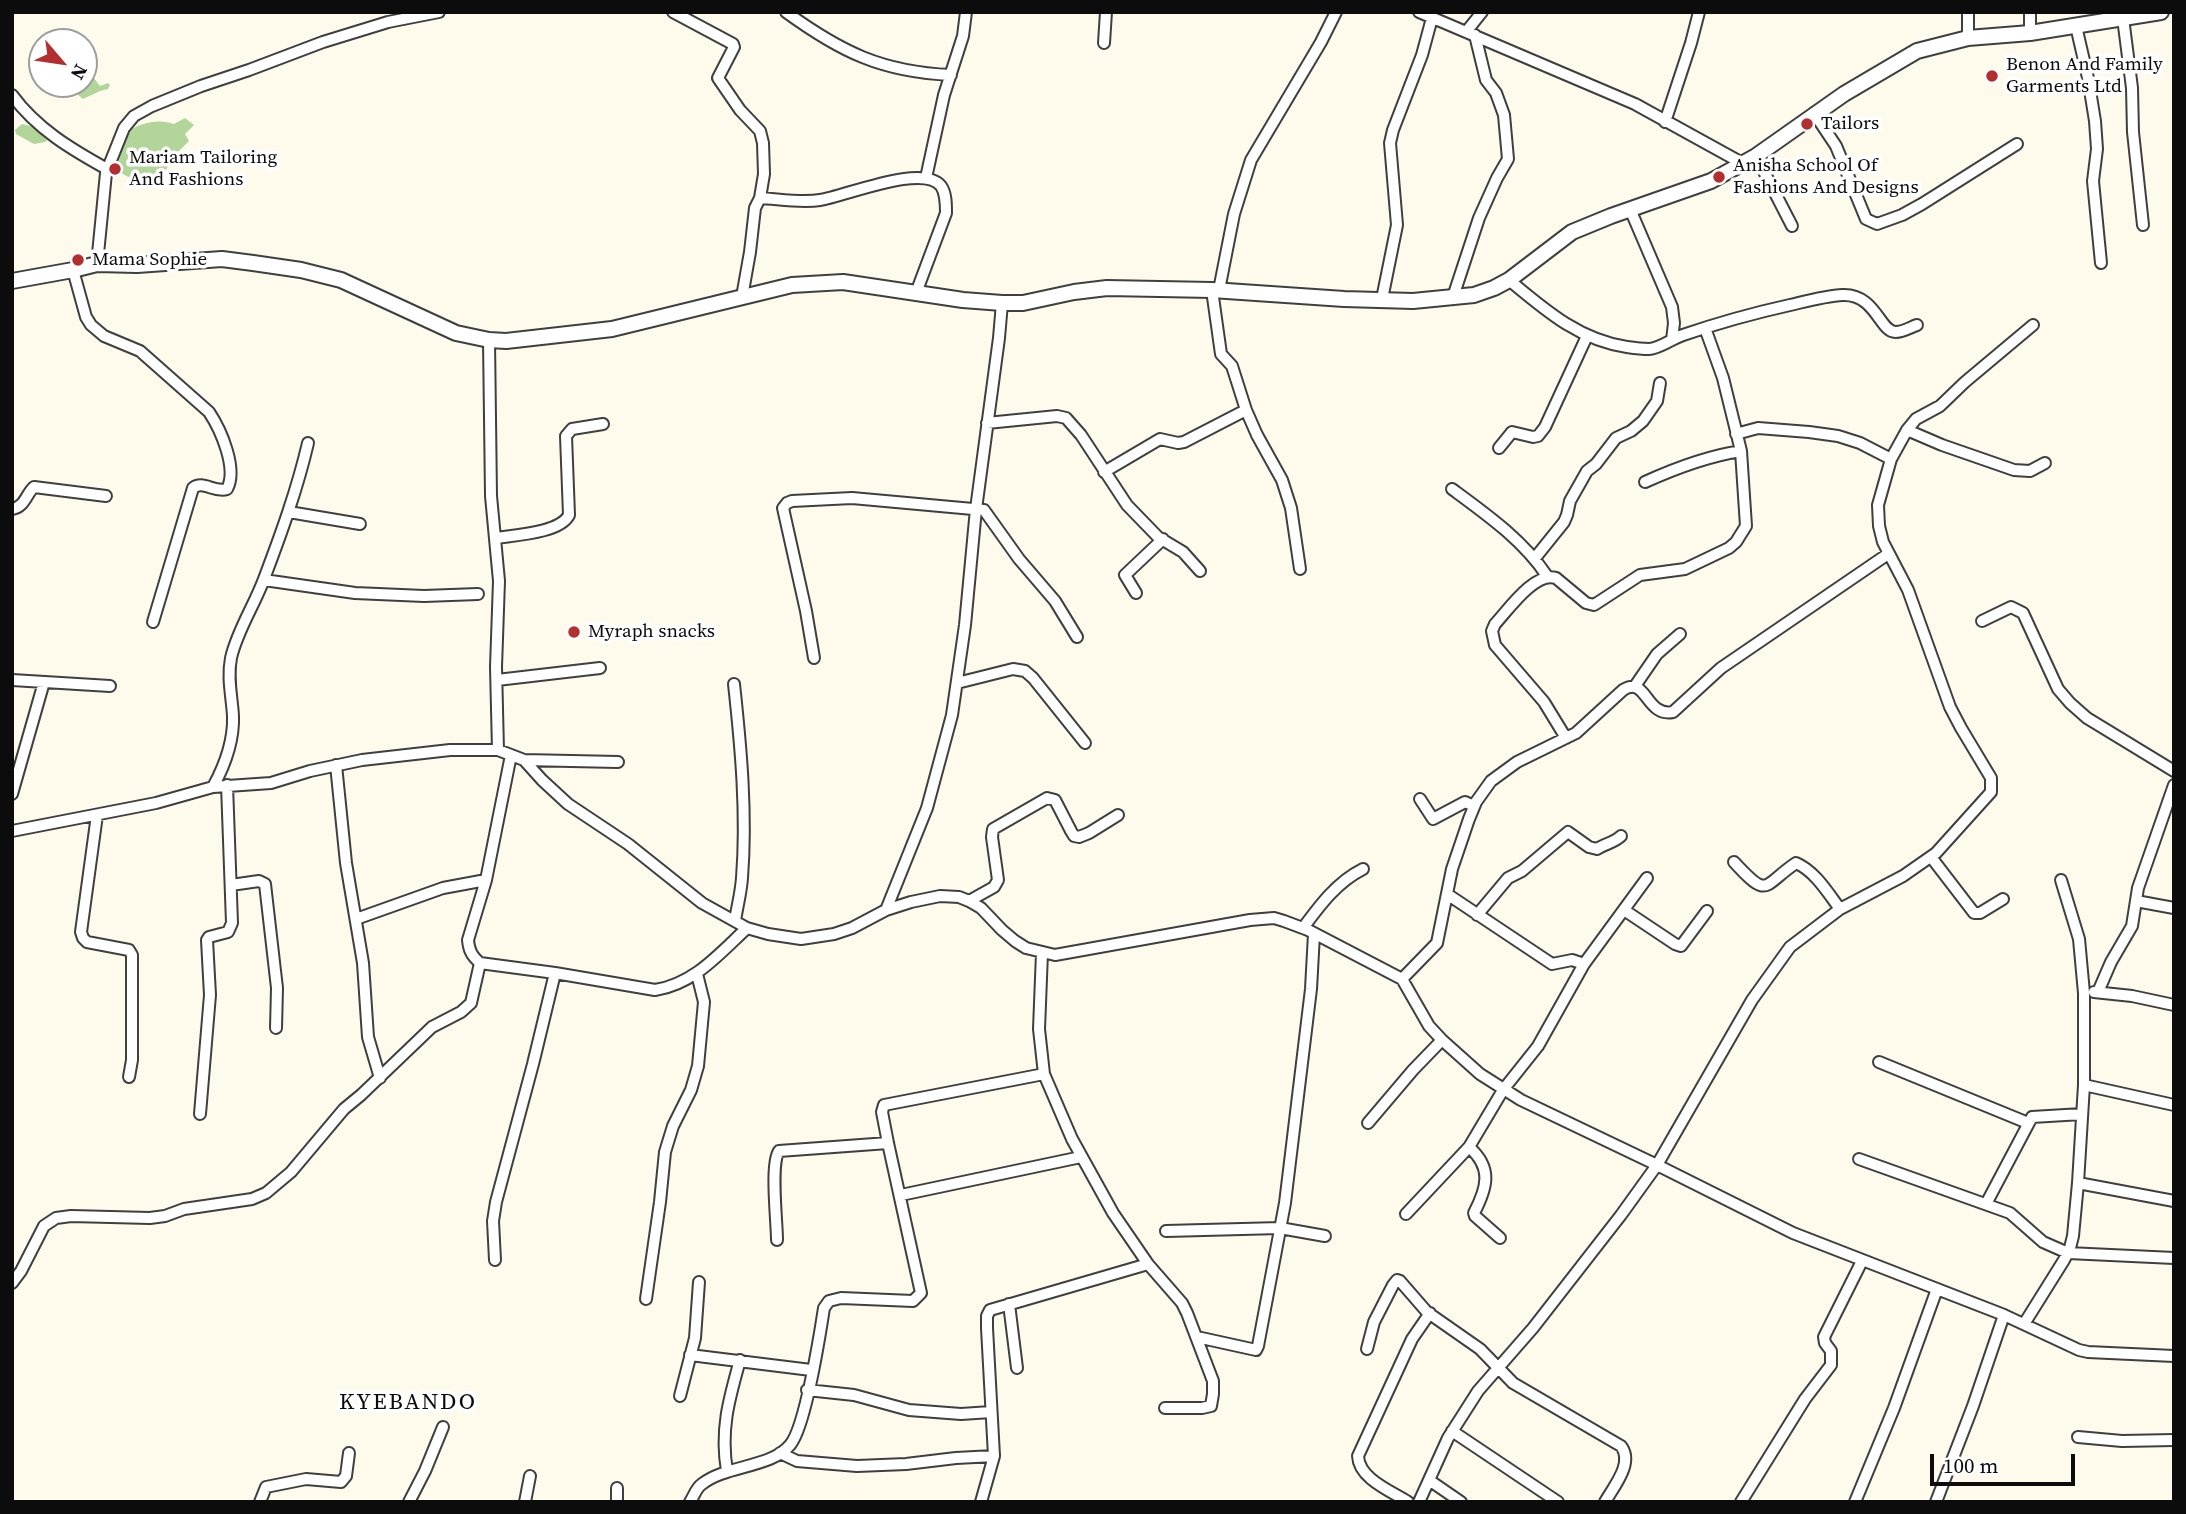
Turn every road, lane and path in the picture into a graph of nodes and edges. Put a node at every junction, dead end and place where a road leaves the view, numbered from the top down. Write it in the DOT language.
graph roads {
  1 [pos="439,12"];
  2 [pos="673,12"];
  3 [pos="786,12"];
  4 [pos="965,12"];
  5 [pos="1106,12"];
  6 [pos="1336,12"];
  7 [pos="1419,12"];
  8 [pos="1482,12"];
  9 [pos="1699,12"];
  10 [pos="1968,12"];
  11 [pos="2030,12"];
  12 [pos="2161,12"];
  13 [pos="1432,18"];
  14 [pos="2123,18"];
  15 [pos="2076,26"];
  16 [pos="2030,33"];
  17 [pos="1471,34"];
  18 [pos="1968,38"];
  19 [pos="1104,43"];
  20 [pos="951,75"];
  21 [pos="12,95"];
  22 [pos="1814,113"];
  23 [pos="1665,122"];
  24 [pos="2017,144"];
  25 [pos="1749,159"];
  26 [pos="107,169"];
  27 [pos="926,178"];
  28 [pos="760,198"];
  29 [pos="1630,209"];
  30 [pos="2143,225"];
  31 [pos="1792,226"];
  32 [pos="2101,263"];
  33 [pos="97,264"];
  34 [pos="73,270"];
  35 [pos="1509,280"];
  36 [pos="12,281"];
  37 [pos="1216,290"];
  38 [pos="916,293"];
  39 [pos="742,297"];
  40 [pos="1453,297"];
  41 [pos="1382,299"];
  42 [pos="1002,303"];
  43 [pos="1917,325"];
  44 [pos="2033,325"];
  45 [pos="1705,328"];
  46 [pos="1587,336"];
  47 [pos="489,340"];
  48 [pos="1672,340"];
  49 [pos="1660,383"];
  50 [pos="1247,410"];
  51 [pos="987,423"];
  52 [pos="603,424"];
  53 [pos="1907,430"];
  54 [pos="1736,434"];
  55 [pos="308,443"];
  56 [pos="1499,447"];
  57 [pos="1741,451"];
  58 [pos="1891,458"];
  59 [pos="2045,463"];
  60 [pos="1104,472"];
  61 [pos="1645,482"];
  62 [pos="1452,489"];
  63 [pos="106,496"];
  64 [pos="12,509"];
  65 [pos="976,509"];
  66 [pos="289,512"];
  67 [pos="360,524"];
  68 [pos="496,538"];
  69 [pos="1163,539"];
  70 [pos="1888,554"];
  71 [pos="1535,558"];
  72 [pos="1300,569"];
  73 [pos="1200,571"];
  74 [pos="1547,576"];
  75 [pos="264,580"];
  76 [pos="1136,593"];
  77 [pos="478,594"];
  78 [pos="1982,621"];
  79 [pos="153,622"];
  80 [pos="1680,634"];
  81 [pos="1076,637"];
  82 [pos="814,658"];
  83 [pos="600,668"];
  84 [pos="12,680"];
  85 [pos="496,680"];
  86 [pos="44,682"];
  87 [pos="957,683"];
  88 [pos="734,684"];
  89 [pos="110,685"];
  90 [pos="1635,686"];
  91 [pos="1566,738"];
  92 [pos="1085,743"];
  93 [pos="498,750"];
  94 [pos="511,755"];
  95 [pos="524,760"];
  96 [pos="618,762"];
  97 [pos="336,765"];
  98 [pos="2173,771"];
  99 [pos="227,785"];
  100 [pos="2174,785"];
  101 [pos="213,787"];
  102 [pos="12,794"];
  103 [pos="1420,799"];
  104 [pos="1474,806"];
  105 [pos="97,815"];
  106 [pos="1118,815"];
  107 [pos="12,831"];
  108 [pos="1621,836"];
  109 [pos="1931,857"];
  110 [pos="1734,862"];
  111 [pos="1363,869"];
  112 [pos="1647,878"];
  113 [pos="486,880"];
  114 [pos="2061,880"];
  115 [pos="231,885"];
  116 [pos="1447,894"];
  117 [pos="2003,899"];
  118 [pos="970,901"];
  119 [pos="2136,901"];
  120 [pos="2174,908"];
  121 [pos="1840,909"];
  122 [pos="886,910"];
  123 [pos="1624,910"];
  124 [pos="1707,911"];
  125 [pos="1477,915"];
  126 [pos="356,919"];
  127 [pos="735,921"];
  128 [pos="1303,928"];
  129 [pos="747,929"];
  130 [pos="1314,934"];
  131 [pos="1042,953"];
  132 [pos="480,963"];
  133 [pos="1584,964"];
  134 [pos="555,973"];
  135 [pos="697,974"];
  136 [pos="1402,979"];
  137 [pos="2098,992"];
  138 [pos="2084,993"];
  139 [pos="2174,1005"];
  140 [pos="276,1028"];
  141 [pos="1442,1040"];
  142 [pos="1879,1062"];
  143 [pos="1044,1074"];
  144 [pos="129,1077"];
  145 [pos="380,1078"];
  146 [pos="2084,1085"];
  147 [pos="1503,1090"];
  148 [pos="2174,1105"];
  149 [pos="200,1114"];
  150 [pos="2082,1114"];
  151 [pos="1368,1123"];
  152 [pos="2028,1123"];
  153 [pos="888,1143"];
  154 [pos="1469,1147"];
  155 [pos="1081,1157"];
  156 [pos="1858,1159"];
  157 [pos="1657,1165"];
  158 [pos="2078,1183"];
  159 [pos="901,1195"];
  160 [pos="2174,1201"];
  161 [pos="1986,1204"];
  162 [pos="1406,1214"];
  163 [pos="1280,1228"];
  164 [pos="1166,1231"];
  165 [pos="1325,1236"];
  166 [pos="1500,1238"];
  167 [pos="777,1240"];
  168 [pos="2068,1253"];
  169 [pos="2174,1258"];
  170 [pos="495,1260"];
  171 [pos="1862,1261"];
  172 [pos="1148,1264"];
  173 [pos="699,1282"];
  174 [pos="12,1283"];
  175 [pos="1937,1289"];
  176 [pos="646,1299"];
  177 [pos="1009,1304"];
  178 [pos="1430,1313"];
  179 [pos="2004,1315"];
  180 [pos="2024,1324"];
  181 [pos="1197,1337"];
  182 [pos="1367,1349"];
  183 [pos="690,1355"];
  184 [pos="2174,1356"];
  185 [pos="740,1360"];
  186 [pos="1017,1368"];
  187 [pos="1499,1368"];
  188 [pos="811,1370"];
  189 [pos="807,1390"];
  190 [pos="680,1396"];
  191 [pos="1165,1408"];
  192 [pos="990,1412"];
  193 [pos="443,1427"];
  194 [pos="1452,1431"];
  195 [pos="2078,1437"];
  196 [pos="2174,1440"];
  197 [pos="780,1453"];
  198 [pos="349,1454"];
  199 [pos="994,1456"];
  200 [pos="727,1471"];
  201 [pos="530,1476"];
  202 [pos="1429,1480"];
  203 [pos="617,1488"];
  204 [pos="260,1502"];
  205 [pos="410,1502"];
  206 [pos="524,1502"];
  207 [pos="617,1502"];
  208 [pos="690,1502"];
  209 [pos="981,1502"];
  210 [pos="1408,1502"];
  211 [pos="1419,1502"];
  212 [pos="1461,1502"];
  213 [pos="1558,1502"];
  214 [pos="1605,1502"];
  215 [pos="1741,1502"];
  216 [pos="1855,1502"];
  217 [pos="1936,1502"];
  1 -- 26 [label="street"];
  2 -- 28 [label="street"];
  3 -- 20 [label="street"];
  4 -- 20 [label="street"];
  5 -- 19 [label="street"];
  6 -- 37 [label="street"];
  7 -- 13 [label="street"];
  8 -- 17 [label="street"];
  9 -- 23 [label="street"];
  10 -- 18 [label="street"];
  11 -- 16 [label="street"];
  12 -- 14 [label="street"];
  13 -- 17 [label="street"];
  13 -- 41 [label="street"];
  14 -- 15 [label="street"];
  14 -- 30 [label="street"];
  15 -- 16 [label="street"];
  15 -- 32 [label="street"];
  16 -- 18 [label="street"];
  17 -- 23 [label="street"];
  17 -- 40 [label="street"];
  18 -- 22 [label="street"];
  20 -- 27 [label="street"];
  21 -- 26 [label="street"];
  22 -- 24 [label="street"];
  22 -- 25 [label="street"];
  23 -- 25 [label="street"];
  25 -- 29 [label="street"];
  25 -- 31 [label="street"];
  26 -- 33 [label="street"];
  27 -- 28 [label="street"];
  27 -- 38 [label="street"];
  28 -- 39 [label="street"];
  29 -- 35 [label="street"];
  29 -- 48 [label="street"];
  33 -- 34 [label="street"];
  33 -- 47 [label="street"];
  34 -- 36 [label="street"];
  34 -- 79 [label="street"];
  35 -- 40 [label="street"];
  35 -- 46 [label="street"];
  37 -- 41 [label="street"];
  37 -- 42 [label="street"];
  37 -- 50 [label="street"];
  38 -- 39 [label="street"];
  38 -- 42 [label="street"];
  39 -- 47 [label="street"];
  40 -- 41 [label="street"];
  42 -- 51 [label="street"];
  43 -- 45 [label="street"];
  44 -- 53 [label="street"];
  45 -- 48 [label="street"];
  45 -- 54 [label="street"];
  46 -- 48 [label="street"];
  46 -- 56 [label="street"];
  47 -- 68 [label="street"];
  49 -- 71 [label="street"];
  50 -- 60 [label="street"];
  50 -- 72 [label="street"];
  51 -- 60 [label="street"];
  51 -- 65 [label="street"];
  52 -- 68 [label="street"];
  53 -- 58 [label="street"];
  53 -- 59 [label="street"];
  54 -- 57 [label="street"];
  54 -- 58 [label="street"];
  55 -- 66 [label="street"];
  57 -- 61 [label="street"];
  57 -- 74 [label="street"];
  58 -- 70 [label="street"];
  60 -- 69 [label="street"];
  62 -- 71 [label="street"];
  63 -- 64 [label="street"];
  65 -- 81 [label="street"];
  65 -- 82 [label="street"];
  65 -- 87 [label="street"];
  66 -- 67 [label="street"];
  66 -- 75 [label="street"];
  68 -- 85 [label="street"];
  69 -- 73 [label="street"];
  69 -- 76 [label="street"];
  70 -- 90 [label="street"];
  70 -- 109 [label="street"];
  71 -- 74 [label="street"];
  74 -- 91 [label="street"];
  75 -- 77 [label="street"];
  75 -- 101 [label="street"];
  78 -- 98 [label="street"];
  80 -- 90 [label="street"];
  83 -- 85 [label="street"];
  84 -- 86 [label="street"];
  85 -- 93 [label="street"];
  86 -- 89 [label="street"];
  86 -- 102 [label="street"];
  87 -- 92 [label="street"];
  87 -- 122 [label="street"];
  88 -- 127 [label="street"];
  90 -- 91 [label="street"];
  91 -- 104 [label="street"];
  93 -- 94 [label="street"];
  93 -- 97 [label="street"];
  94 -- 95 [label="street"];
  94 -- 113 [label="street"];
  95 -- 96 [label="street"];
  95 -- 127 [label="street"];
  97 -- 99 [label="street"];
  97 -- 126 [label="street"];
  99 -- 101 [label="street"];
  99 -- 115 [label="street"];
  100 -- 119 [label="street"];
  101 -- 105 [label="street"];
  103 -- 104 [label="street"];
  104 -- 116 [label="street"];
  105 -- 107 [label="street"];
  105 -- 144 [label="street"];
  106 -- 118 [label="street"];
  108 -- 125 [label="street"];
  109 -- 117 [label="street"];
  109 -- 121 [label="street"];
  110 -- 121 [label="street"];
  111 -- 128 [label="street"];
  112 -- 123 [label="street"];
  113 -- 126 [label="street"];
  113 -- 132 [label="street"];
  114 -- 138 [label="street"];
  115 -- 140 [label="street"];
  115 -- 149 [label="street"];
  116 -- 125 [label="street"];
  116 -- 136 [label="street"];
  118 -- 122 [label="street"];
  118 -- 131 [label="street"];
  119 -- 120 [label="street"];
  119 -- 137 [label="street"];
  121 -- 157 [label="street"];
  122 -- 129 [label="street"];
  123 -- 124 [label="street"];
  123 -- 133 [label="street"];
  125 -- 133 [label="street"];
  126 -- 145 [label="street"];
  127 -- 129 [label="street"];
  128 -- 130 [label="street"];
  128 -- 131 [label="street"];
  129 -- 135 [label="street"];
  130 -- 136 [label="street"];
  130 -- 163 [label="street"];
  131 -- 143 [label="street"];
  132 -- 134 [label="street"];
  132 -- 145 [label="street"];
  133 -- 147 [label="street"];
  134 -- 135 [label="street"];
  134 -- 170 [label="street"];
  135 -- 176 [label="street"];
  136 -- 141 [label="street"];
  137 -- 138 [label="street"];
  137 -- 139 [label="street"];
  138 -- 146 [label="street"];
  141 -- 147 [label="street"];
  141 -- 151 [label="street"];
  142 -- 152 [label="street"];
  143 -- 153 [label="street"];
  143 -- 155 [label="street"];
  145 -- 174 [label="street"];
  146 -- 148 [label="street"];
  146 -- 150 [label="street"];
  147 -- 154 [label="street"];
  147 -- 157 [label="street"];
  150 -- 152 [label="street"];
  150 -- 158 [label="street"];
  152 -- 161 [label="street"];
  153 -- 159 [label="street"];
  153 -- 167 [label="street"];
  154 -- 162 [label="street"];
  154 -- 166 [label="street"];
  155 -- 159 [label="street"];
  155 -- 172 [label="street"];
  156 -- 161 [label="street"];
  157 -- 171 [label="street"];
  157 -- 187 [label="street"];
  158 -- 160 [label="street"];
  158 -- 168 [label="street"];
  159 -- 188 [label="street"];
  161 -- 168 [label="street"];
  163 -- 164 [label="street"];
  163 -- 165 [label="street"];
  163 -- 181 [label="street"];
  168 -- 169 [label="street"];
  168 -- 180 [label="street"];
  171 -- 175 [label="street"];
  171 -- 215 [label="street"];
  172 -- 177 [label="street"];
  172 -- 181 [label="street"];
  173 -- 183 [label="street"];
  175 -- 179 [label="street"];
  175 -- 216 [label="street"];
  177 -- 186 [label="street"];
  177 -- 192 [label="street"];
  178 -- 182 [label="street"];
  178 -- 187 [label="street"];
  178 -- 210 [label="street"];
  179 -- 180 [label="street"];
  179 -- 217 [label="street"];
  180 -- 184 [label="street"];
  181 -- 191 [label="street"];
  183 -- 185 [label="street"];
  183 -- 190 [label="street"];
  185 -- 188 [label="street"];
  185 -- 200 [label="street"];
  187 -- 194 [label="street"];
  187 -- 214 [label="street"];
  188 -- 189 [label="street"];
  189 -- 192 [label="street"];
  189 -- 197 [label="street"];
  192 -- 199 [label="street"];
  193 -- 205 [label="street"];
  194 -- 202 [label="street"];
  194 -- 213 [label="street"];
  195 -- 196 [label="street"];
  197 -- 199 [label="street"];
  197 -- 200 [label="street"];
  198 -- 204 [label="street"];
  199 -- 209 [label="street"];
  200 -- 208 [label="street"];
  201 -- 206 [label="street"];
  202 -- 211 [label="street"];
  202 -- 212 [label="street"];
  203 -- 207 [label="street"];
}
